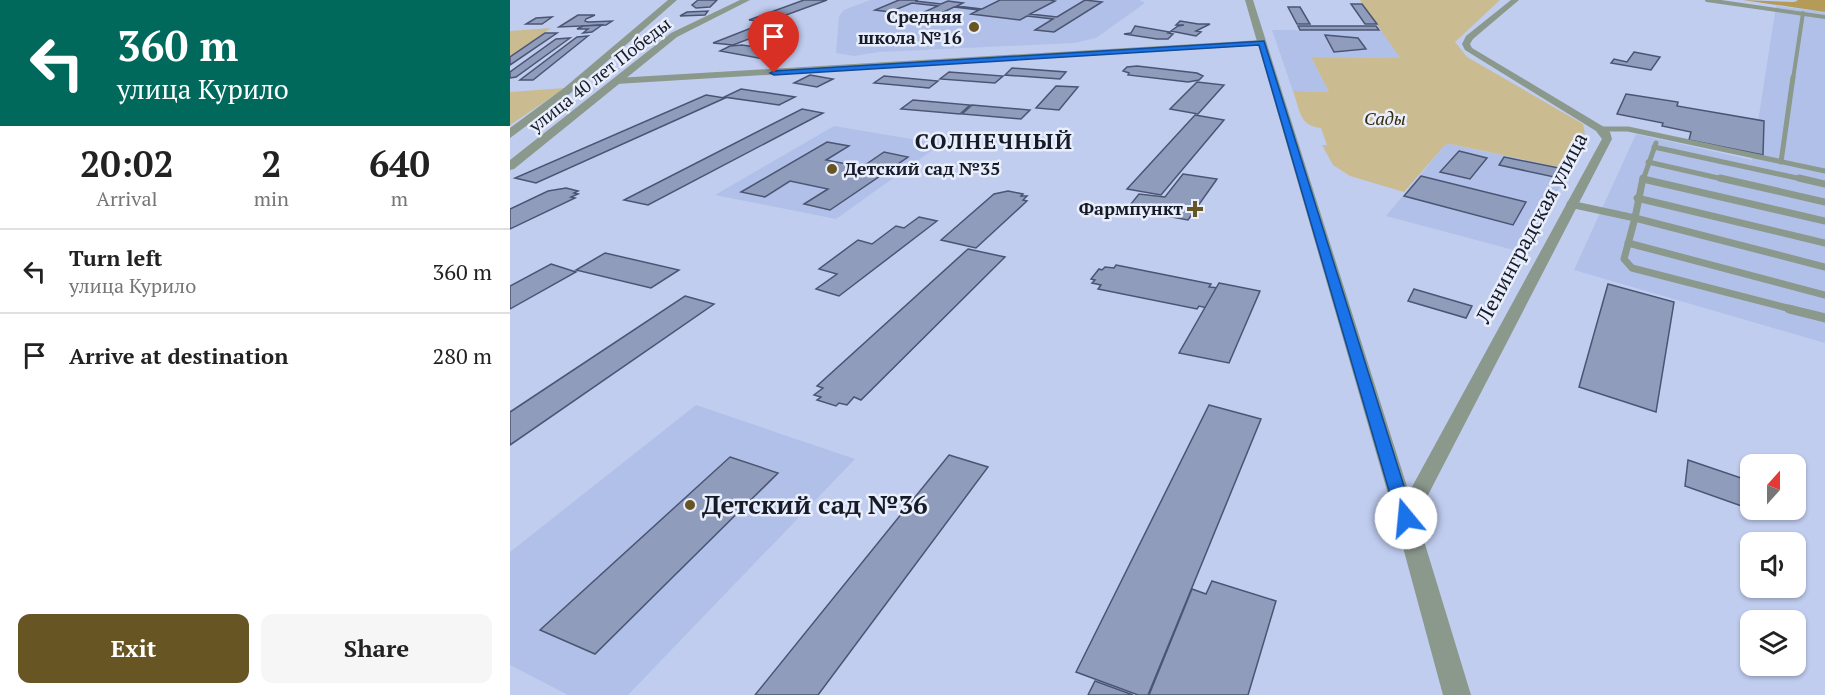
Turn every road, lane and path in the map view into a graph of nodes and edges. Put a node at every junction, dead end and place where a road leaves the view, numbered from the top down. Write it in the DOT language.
graph roads {
  1 [pos="673,0"];
  2 [pos="746,0"];
  3 [pos="1249,0"];
  4 [pos="1515,0"];
  5 [pos="1707,0"];
  6 [pos="1803,13"];
  7 [pos="1825,17"];
  8 [pos="1262,43"];
  9 [pos="616,81"];
  10 [pos="1600,129"];
  11 [pos="510,134"];
  12 [pos="1661,136"];
  13 [pos="1654,147"];
  14 [pos="1648,162"];
  15 [pos="1781,162"];
  16 [pos="510,166"];
  17 [pos="1825,171"];
  18 [pos="1643,179"];
  19 [pos="1825,184"];
  20 [pos="1637,198"];
  21 [pos="1825,202"];
  22 [pos="1570,204"];
  23 [pos="1635,218"];
  24 [pos="1825,221"];
  25 [pos="1628,243"];
  26 [pos="1825,243"];
  27 [pos="1825,267"];
  28 [pos="1825,295"];
  29 [pos="1825,318"];
  30 [pos="1406,518"];
  31 [pos="1456,695"];
  1 -- 11 [label="street, улица 40 лет Победы"];
  2 -- 9 [label="street, улица 40 лет Победы"];
  3 -- 8 [label="street"];
  4 -- 10 [label="street, Ленинградская улица"];
  5 -- 6 [label="lane"];
  6 -- 7 [label="lane"];
  6 -- 15 [label="lane"];
  8 -- 9 [label="street"];
  8 -- 30 [label="street"];
  9 -- 16 [label="street, улица 40 лет Победы"];
  10 -- 12 [label="lane"];
  10 -- 22 [label="street, Ленинградская улица"];
  12 -- 13 [label="lane"];
  12 -- 15 [label="lane"];
  13 -- 14 [label="lane"];
  13 -- 19 [label="lane"];
  14 -- 18 [label="lane"];
  14 -- 21 [label="lane"];
  15 -- 17 [label="lane"];
  18 -- 20 [label="lane"];
  18 -- 24 [label="lane"];
  20 -- 23 [label="lane"];
  20 -- 26 [label="lane"];
  22 -- 23 [label="lane"];
  22 -- 30 [label="street, Ленинградская улица"];
  23 -- 25 [label="lane"];
  23 -- 27 [label="lane"];
  25 -- 28 [label="lane"];
  25 -- 29 [label="lane"];
  30 -- 31 [label="street"];
}
